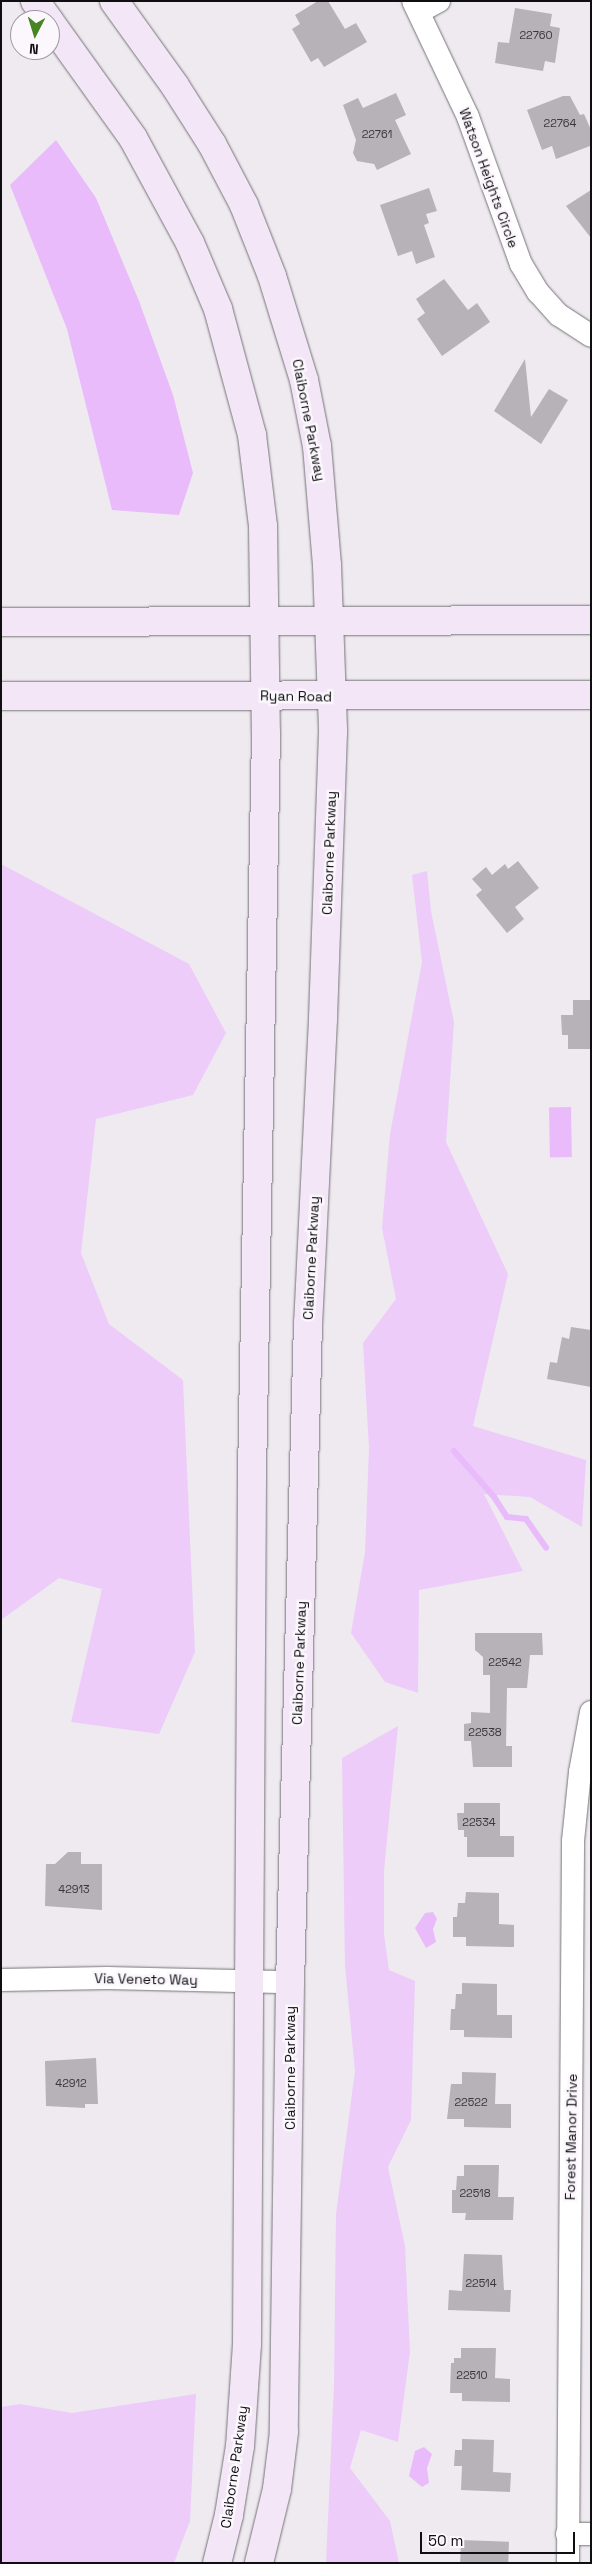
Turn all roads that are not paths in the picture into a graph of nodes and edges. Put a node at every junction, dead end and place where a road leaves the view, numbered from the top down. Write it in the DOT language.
graph roads {
  1 [pos="114,1"];
  2 [pos="439,1"];
  3 [pos="416,7"];
  4 [pos="60,36"];
  5 [pos="591,336"];
  6 [pos="329,620"];
  7 [pos="591,620"];
  8 [pos="266,621"];
  9 [pos="1,622"];
  10 [pos="591,695"];
  11 [pos="1,696"];
  12 [pos="264,696"];
  13 [pos="332,697"];
  14 [pos="591,1712"];
  15 [pos="1,1980"];
  16 [pos="249,1982"];
  17 [pos="290,1982"];
  18 [pos="567,2534"];
  19 [pos="591,2534"];
  20 [pos="217,2563"];
  21 [pos="260,2563"];
  22 [pos="568,2563"];
  1 -- 6 [label="main road, Claiborne Parkway"];
  2 -- 3 [label="street"];
  3 -- 5 [label="street, Watson Heights Circle"];
  4 -- 8 [label="main road, Claiborne Parkway"];
  6 -- 7 [label="main road"];
  6 -- 8 [label="main road"];
  6 -- 13 [label="main road, Claiborne Parkway"];
  8 -- 9 [label="main road"];
  8 -- 12 [label="main road, Claiborne Parkway"];
  10 -- 13 [label="main road, Ryan Road"];
  11 -- 12 [label="main road, Ryan Road"];
  12 -- 13 [label="main road, Ryan Road"];
  12 -- 16 [label="main road, Claiborne Parkway"];
  13 -- 17 [label="main road, Claiborne Parkway"];
  14 -- 18 [label="street, Forest Manor Drive"];
  15 -- 16 [label="street, Via Veneto Way"];
  16 -- 17 [label="street, Via Veneto Way"];
  16 -- 20 [label="main road, Claiborne Parkway"];
  17 -- 21 [label="main road, Claiborne Parkway"];
  18 -- 19 [label="street"];
  18 -- 22 [label="street, Forest Manor Drive"];
}
